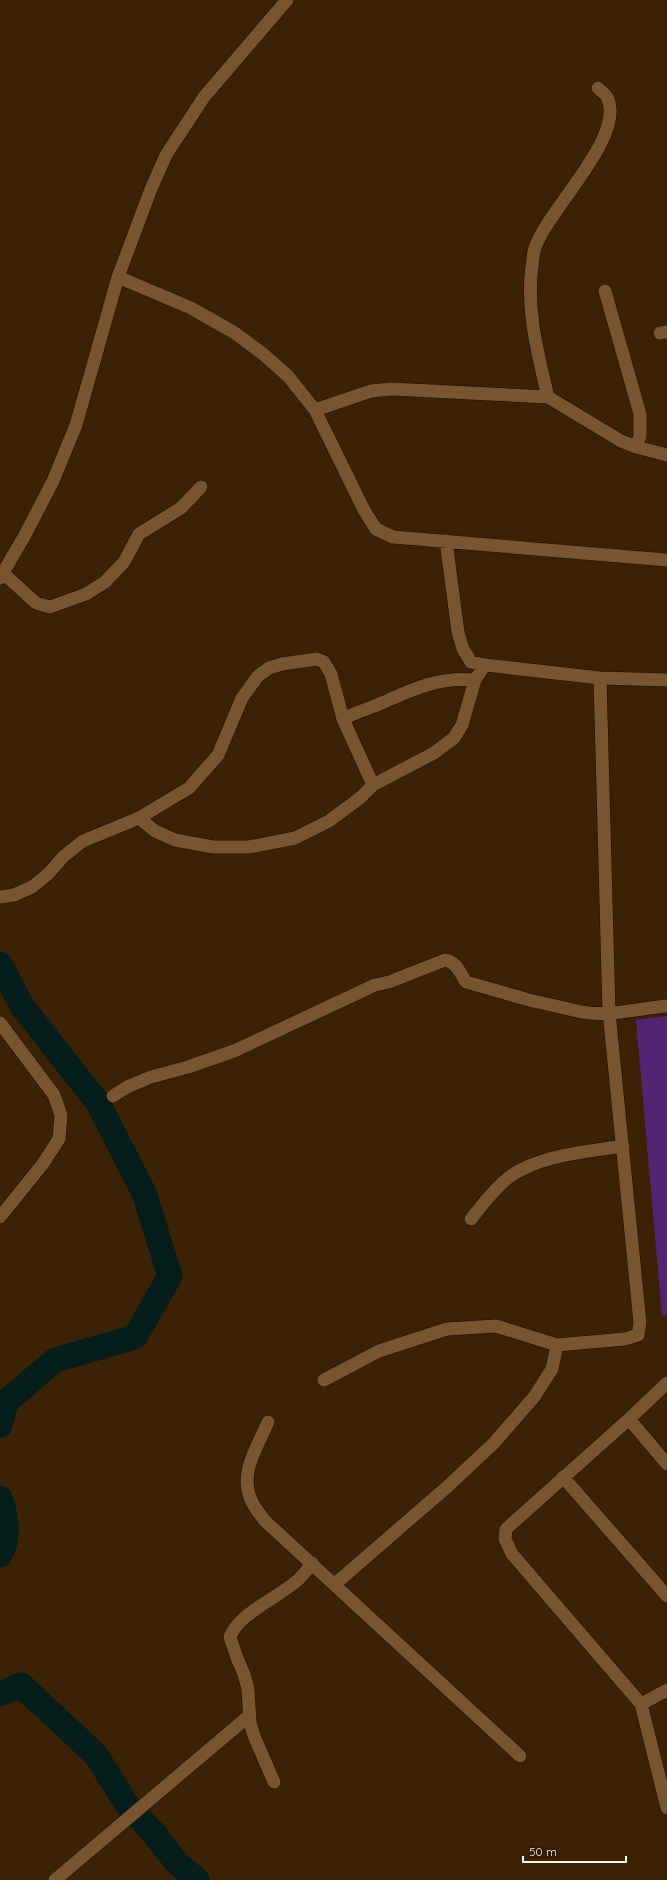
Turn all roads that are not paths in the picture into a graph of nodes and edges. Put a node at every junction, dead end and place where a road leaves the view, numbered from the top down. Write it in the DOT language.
graph roads {
  1 [pos="288,0"];
  2 [pos="598,88"];
  3 [pos="118,276"];
  4 [pos="605,291"];
  5 [pos="548,397"];
  6 [pos="315,410"];
  7 [pos="636,447"];
  8 [pos="667,454"];
  9 [pos="201,487"];
  10 [pos="446,541"];
  11 [pos="667,560"];
  12 [pos="1,576"];
  13 [pos="485,665"];
  14 [pos="600,678"];
  15 [pos="475,680"];
  16 [pos="667,680"];
  17 [pos="343,719"];
  18 [pos="374,785"];
  19 [pos="139,818"];
  20 [pos="0,897"];
  21 [pos="667,1006"];
  22 [pos="609,1012"];
  23 [pos="0,1023"];
  24 [pos="113,1096"];
  25 [pos="623,1146"];
  26 [pos="0,1217"];
  27 [pos="470,1219"];
  28 [pos="557,1345"];
  29 [pos="324,1380"];
  30 [pos="667,1383"];
  31 [pos="629,1419"];
  32 [pos="268,1422"];
  33 [pos="667,1464"];
  34 [pos="563,1477"];
  35 [pos="312,1563"];
  36 [pos="335,1584"];
  37 [pos="667,1596"];
  38 [pos="667,1690"];
  39 [pos="641,1704"];
  40 [pos="250,1715"];
  41 [pos="520,1756"];
  42 [pos="274,1782"];
  43 [pos="667,1808"];
  44 [pos="55,1880"];
  1 -- 3 [label="street"];
  2 -- 5 [label="street"];
  3 -- 6 [label="street"];
  3 -- 12 [label="street"];
  4 -- 7 [label="street"];
  5 -- 6 [label="street"];
  5 -- 7 [label="street"];
  6 -- 10 [label="street"];
  7 -- 8 [label="street"];
  9 -- 12 [label="street"];
  10 -- 11 [label="street"];
  10 -- 13 [label="street"];
  13 -- 14 [label="street"];
  13 -- 15 [label="street"];
  14 -- 16 [label="street"];
  14 -- 22 [label="street"];
  15 -- 17 [label="street"];
  15 -- 18 [label="street"];
  17 -- 18 [label="street"];
  17 -- 19 [label="street"];
  18 -- 19 [label="street"];
  19 -- 20 [label="street"];
  21 -- 22 [label="street"];
  22 -- 24 [label="street"];
  22 -- 25 [label="street"];
  23 -- 26 [label="street"];
  25 -- 27 [label="street"];
  25 -- 28 [label="street"];
  28 -- 29 [label="street"];
  28 -- 36 [label="street"];
  30 -- 31 [label="street"];
  31 -- 33 [label="street"];
  31 -- 34 [label="street"];
  32 -- 35 [label="street"];
  34 -- 37 [label="street"];
  34 -- 39 [label="street"];
  35 -- 36 [label="street"];
  35 -- 40 [label="street"];
  36 -- 41 [label="street"];
  38 -- 39 [label="street"];
  39 -- 43 [label="street"];
  40 -- 42 [label="street"];
  40 -- 44 [label="street"];
}
